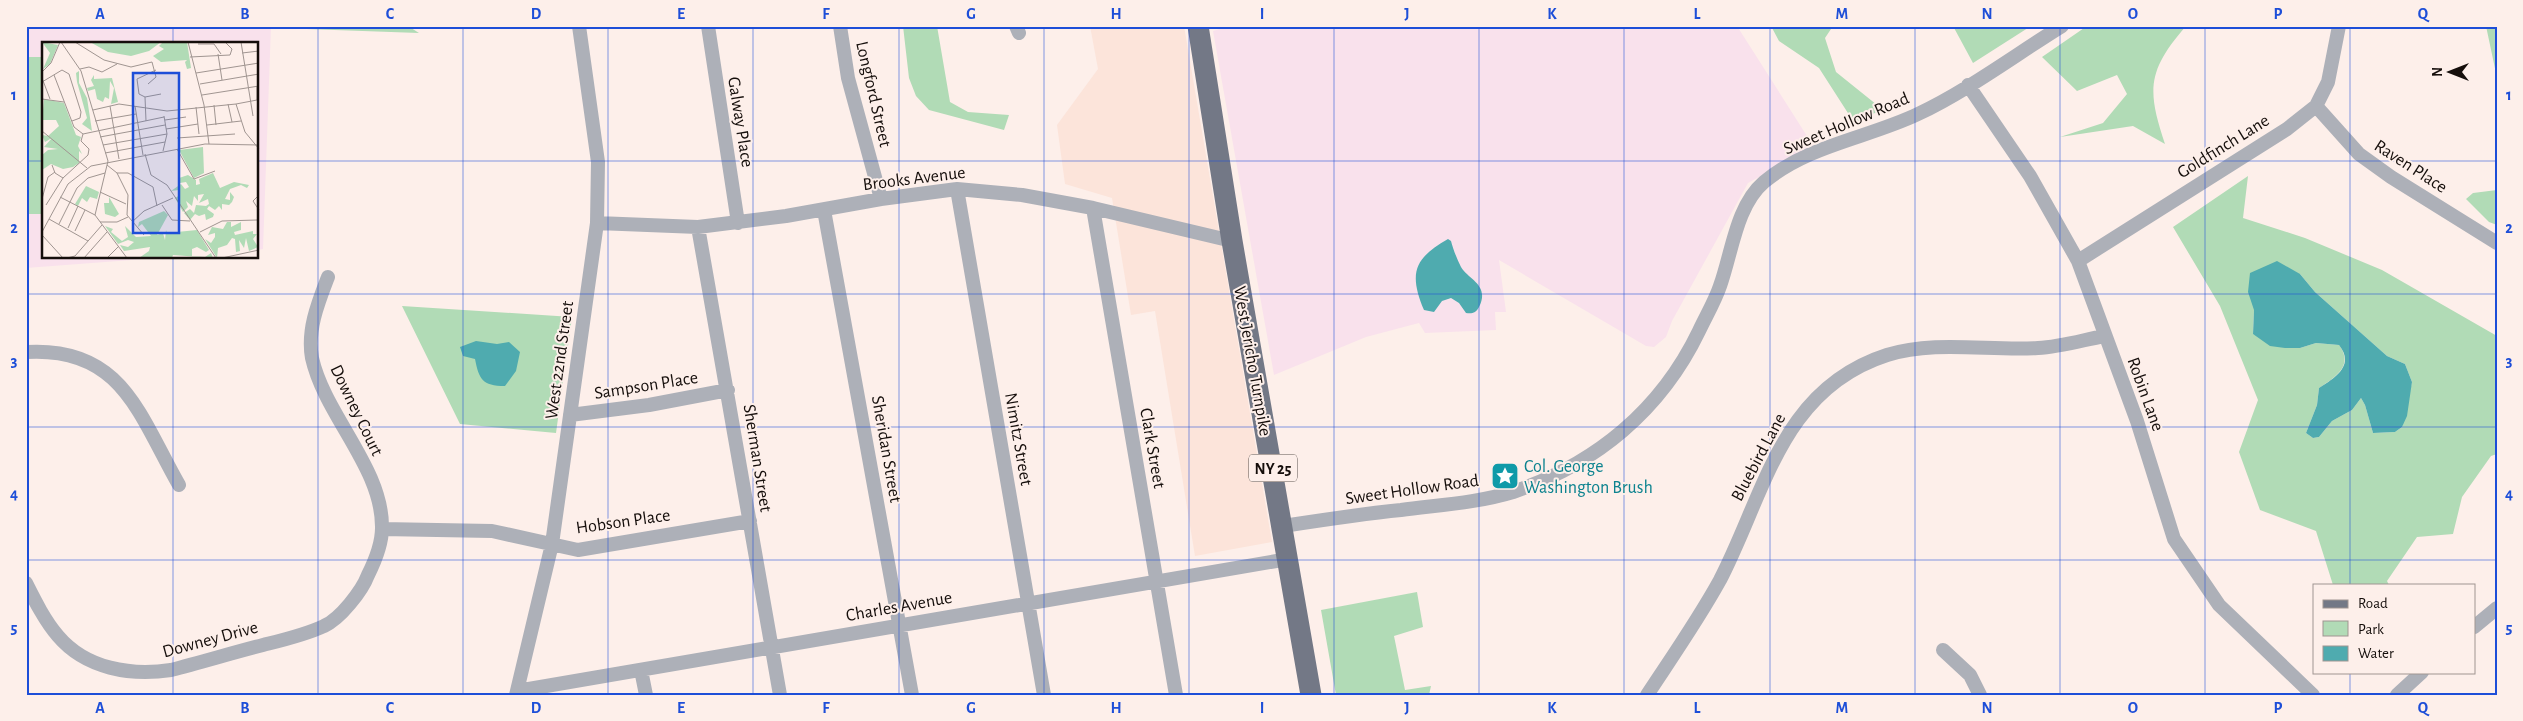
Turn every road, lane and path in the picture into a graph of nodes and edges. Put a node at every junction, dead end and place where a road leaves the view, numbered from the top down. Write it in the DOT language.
graph roads {
  1 [pos="580,26"];
  2 [pos="708,26"];
  3 [pos="840,26"];
  4 [pos="2062,26"];
  5 [pos="2339,26"];
  6 [pos="1201,27"];
  7 [pos="1968,85"];
  8 [pos="2316,106"];
  9 [pos="957,189"];
  10 [pos="881,199"];
  11 [pos="1093,208"];
  12 [pos="824,210"];
  13 [pos="597,223"];
  14 [pos="738,223"];
  15 [pos="698,227"];
  16 [pos="1232,241"];
  17 [pos="2497,243"];
  18 [pos="2078,261"];
  19 [pos="328,277"];
  20 [pos="2104,336"];
  21 [pos="26,352"];
  22 [pos="728,390"];
  23 [pos="570,415"];
  24 [pos="179,485"];
  25 [pos="750,521"];
  26 [pos="1283,526"];
  27 [pos="382,528"];
  28 [pos="552,544"];
  29 [pos="1288,559"];
  30 [pos="1157,582"];
  31 [pos="26,583"];
  32 [pos="1028,603"];
  33 [pos="2497,608"];
  34 [pos="900,624"];
  35 [pos="2476,625"];
  36 [pos="772,647"];
  37 [pos="1943,650"];
  38 [pos="641,670"];
  39 [pos="2420,674"];
  40 [pos="517,693"];
  41 [pos="646,695"];
  42 [pos="780,695"];
  43 [pos="912,695"];
  44 [pos="1044,695"];
  45 [pos="1176,695"];
  46 [pos="1311,695"];
  47 [pos="1647,695"];
  48 [pos="1980,695"];
  49 [pos="2313,695"];
  50 [pos="2396,695"];
  1 -- 13 [label="street, West 22nd Street"];
  2 -- 14 [label="street, Galway Place"];
  3 -- 10 [label="street, Longford Street"];
  4 -- 7 [label="street, Sweet Hollow Road"];
  5 -- 8 [label="street, Goldfinch Lane"];
  6 -- 16 [label="main road, West Jericho Turnpike / NY 25"];
  7 -- 18 [label="street, Robin Lane"];
  7 -- 26 [label="street, Sweet Hollow Road"];
  8 -- 17 [label="street, Raven Place"];
  8 -- 18 [label="street, Goldfinch Lane"];
  9 -- 10 [label="street, Brooks Avenue"];
  9 -- 11 [label="street, Brooks Avenue"];
  9 -- 32 [label="street, Nimitz Street"];
  10 -- 12 [label="street, Brooks Avenue"];
  11 -- 16 [label="street, Brooks Avenue"];
  11 -- 30 [label="street, Clark Street"];
  12 -- 14 [label="street, Brooks Avenue"];
  12 -- 34 [label="street, Sheridan Street"];
  13 -- 15 [label="street, Brooks Avenue"];
  13 -- 23 [label="street, West 22nd Street"];
  14 -- 15 [label="street, Brooks Avenue"];
  15 -- 22 [label="street, Sherman Street"];
  16 -- 26 [label="main road, West Jericho Turnpike / NY 25"];
  18 -- 20 [label="street, Robin Lane"];
  19 -- 27 [label="street, Downey Court"];
  20 -- 47 [label="street, Bluebird Lane"];
  20 -- 49 [label="street, Robin Lane"];
  21 -- 24 [label="street"];
  22 -- 23 [label="street, Sampson Place"];
  22 -- 25 [label="street, Sherman Street"];
  23 -- 28 [label="street, West 22nd Street"];
  25 -- 28 [label="street, Hobson Place"];
  25 -- 36 [label="street, Sherman Street"];
  26 -- 29 [label="main road, West Jericho Turnpike / NY 25"];
  27 -- 28 [label="street, Hobson Place"];
  27 -- 31 [label="street, Downey Drive"];
  28 -- 40 [label="street, West 22nd Street"];
  29 -- 30 [label="street, Charles Avenue"];
  29 -- 46 [label="main road, West Jericho Turnpike / NY 25"];
  30 -- 32 [label="street, Charles Avenue"];
  30 -- 45 [label="street, Clark Street"];
  32 -- 34 [label="street, Charles Avenue"];
  32 -- 44 [label="street, Nimitz Street"];
  33 -- 35 [label="street"];
  34 -- 36 [label="street, Charles Avenue"];
  34 -- 43 [label="street, Sheridan Street"];
  36 -- 38 [label="street, Charles Avenue"];
  36 -- 42 [label="street, Sherman Street"];
  37 -- 48 [label="street"];
  38 -- 40 [label="street, Charles Avenue"];
  38 -- 41 [label="street"];
  39 -- 50 [label="street"];
}
